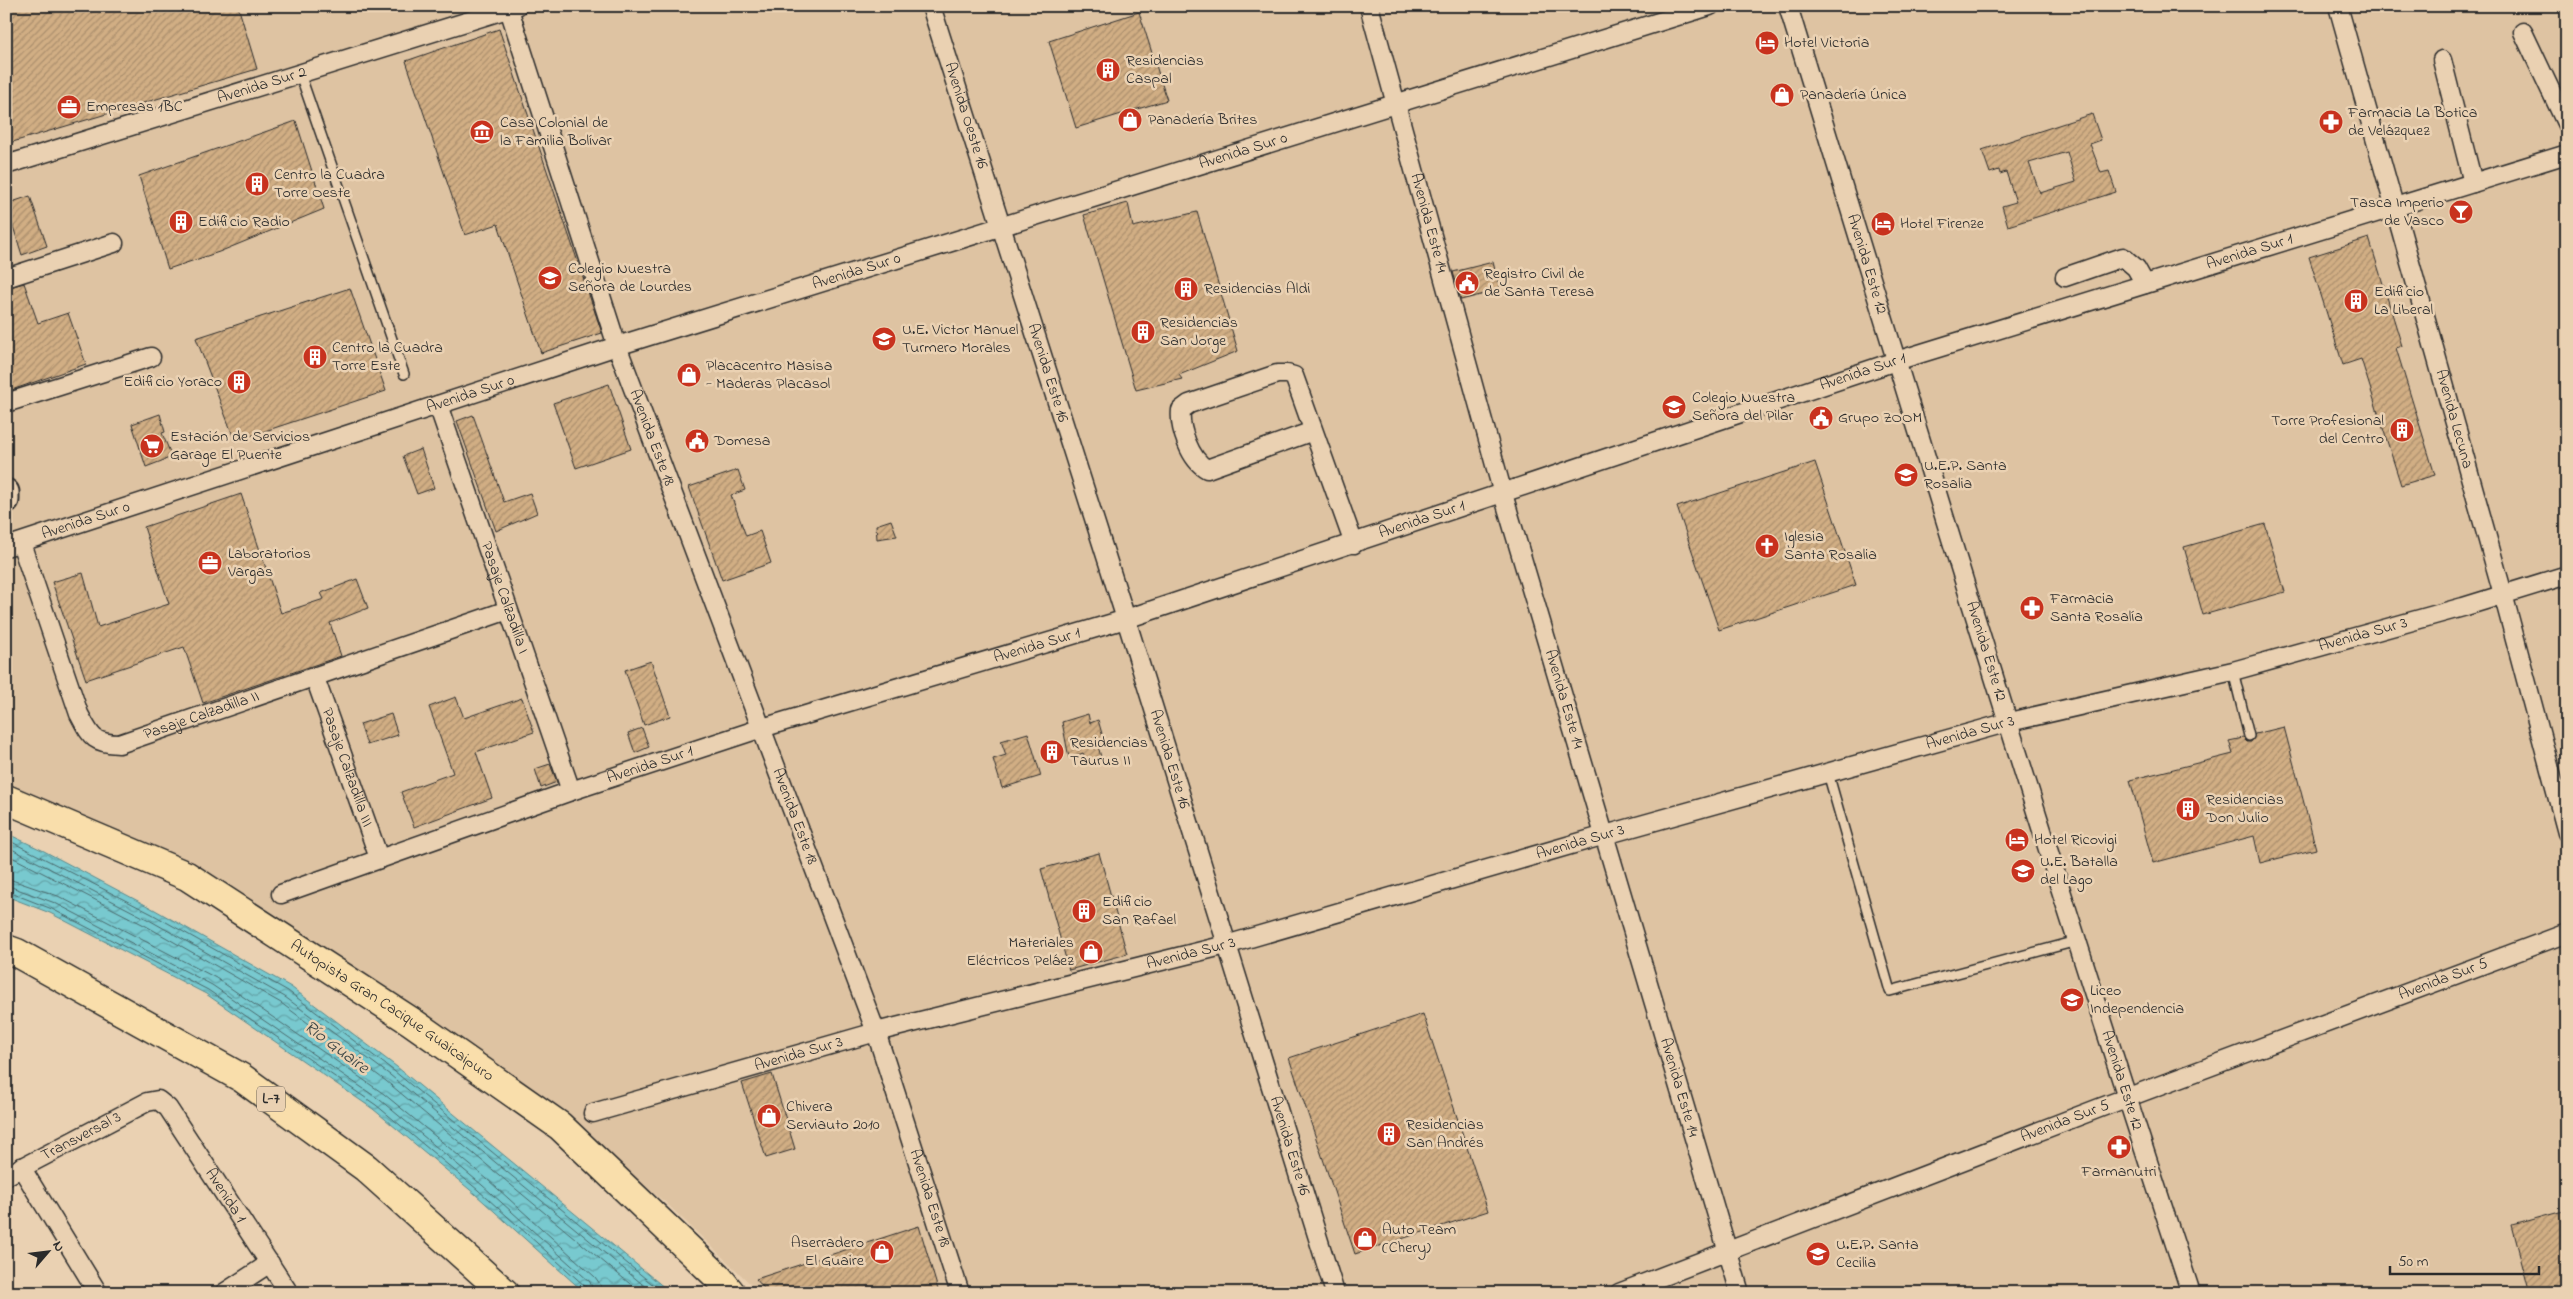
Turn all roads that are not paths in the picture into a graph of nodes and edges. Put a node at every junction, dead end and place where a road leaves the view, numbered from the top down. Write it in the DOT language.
graph roads {
  1 [pos="931,6"];
  2 [pos="1369,6"];
  3 [pos="1710,6"];
  4 [pos="1788,6"];
  5 [pos="2338,6"];
  6 [pos="511,7"];
  7 [pos="2523,32"];
  8 [pos="2442,60"];
  9 [pos="300,74"];
  10 [pos="1396,104"];
  11 [pos="2563,105"];
  12 [pos="2567,125"];
  13 [pos="2567,154"];
  14 [pos="6,165"];
  15 [pos="2473,183"];
  16 [pos="2395,207"];
  17 [pos="1001,225"];
  18 [pos="114,243"];
  19 [pos="2065,277"];
  20 [pos="6,278"];
  21 [pos="2145,284"];
  22 [pos="617,346"];
  23 [pos="151,357"];
  24 [pos="1896,361"];
  25 [pos="404,374"];
  26 [pos="6,403"];
  27 [pos="438,405"];
  28 [pos="1314,431"];
  29 [pos="6,492"];
  30 [pos="1503,494"];
  31 [pos="6,500"];
  32 [pos="1354,544"];
  33 [pos="14,545"];
  34 [pos="2567,575"];
  35 [pos="2504,594"];
  36 [pos="508,610"];
  37 [pos="1126,619"];
  38 [pos="2233,671"];
  39 [pos="315,678"];
  40 [pos="2009,722"];
  41 [pos="762,728"];
  42 [pos="2250,736"];
  43 [pos="1828,773"];
  44 [pos="571,791"];
  45 [pos="6,799"];
  46 [pos="2567,833"];
  47 [pos="1604,835"];
  48 [pos="379,858"];
  49 [pos="281,894"];
  50 [pos="2567,933"];
  51 [pos="2077,941"];
  52 [pos="1226,945"];
  53 [pos="6,949"];
  54 [pos="876,1032"];
  55 [pos="2126,1098"];
  56 [pos="158,1100"];
  57 [pos="593,1113"];
  58 [pos="21,1167"];
  59 [pos="6,1176"];
  60 [pos="1728,1252"];
  61 [pos="270,1264"];
  62 [pos="500,1290"];
  63 [pos="98,1293"];
  64 [pos="224,1293"];
  65 [pos="288,1293"];
  66 [pos="731,1293"];
  67 [pos="960,1293"];
  68 [pos="1336,1293"];
  69 [pos="1620,1293"];
  70 [pos="1740,1293"];
  71 [pos="2191,1293"];
  1 -- 17 [label="street, Avenida Oeste 16"];
  2 -- 10 [label="street, Avenida Este 14"];
  3 -- 10 [label="street, Avenida Sur 0"];
  4 -- 24 [label="street, Avenida Este 12"];
  5 -- 16 [label="street, Avenida Lecuna"];
  6 -- 9 [label="street, Avenida Sur 2"];
  6 -- 22 [label="street, Avenida Este 18"];
  7 -- 11 [label="street"];
  8 -- 15 [label="street"];
  9 -- 14 [label="street, Avenida Sur 2"];
  9 -- 25 [label="lane"];
  10 -- 17 [label="street, Avenida Sur 0"];
  10 -- 30 [label="street, Avenida Este 14"];
  11 -- 12 [label="street"];
  13 -- 15 [label="street, Avenida Sur 1"];
  15 -- 16 [label="street, Avenida Sur 1"];
  16 -- 21 [label="street, Avenida Sur 1"];
  16 -- 35 [label="street, Avenida Lecuna"];
  17 -- 22 [label="street, Avenida Sur 0"];
  17 -- 37 [label="street, Avenida Este 16"];
  18 -- 20 [label="street"];
  19 -- 21 [label="street"];
  21 -- 24 [label="street, Avenida Sur 1"];
  22 -- 27 [label="street, Avenida Sur 0"];
  22 -- 41 [label="street, Avenida Este 18"];
  23 -- 26 [label="street"];
  24 -- 30 [label="street, Avenida Sur 1"];
  24 -- 40 [label="street, Avenida Este 12"];
  27 -- 33 [label="street, Avenida Sur 0"];
  27 -- 36 [label="street, Pasaje Calzadilla I"];
  28 -- 28 [label="street"];
  28 -- 32 [label="street"];
  29 -- 31 [label="main road"];
  30 -- 32 [label="street, Avenida Sur 1"];
  30 -- 47 [label="street, Avenida Este 14"];
  32 -- 37 [label="street, Avenida Sur 1"];
  33 -- 39 [label="street, Pasaje Calzadilla II"];
  34 -- 35 [label="street, Avenida Sur 3"];
  35 -- 38 [label="street, Avenida Sur 3"];
  35 -- 46 [label="street, Avenida Lecuna"];
  36 -- 39 [label="street, Pasaje Calzadilla II"];
  36 -- 44 [label="street, Pasaje Calzadilla I"];
  37 -- 41 [label="street, Avenida Sur 1"];
  37 -- 52 [label="street, Avenida Este 16"];
  38 -- 40 [label="street, Avenida Sur 3"];
  38 -- 42 [label="lane"];
  39 -- 48 [label="street, Pasaje Calzadilla III"];
  40 -- 43 [label="street, Avenida Sur 3"];
  40 -- 51 [label="street, Avenida Este 12"];
  41 -- 44 [label="street, Avenida Sur 1"];
  41 -- 54 [label="street, Avenida Este 18"];
  43 -- 47 [label="street, Avenida Sur 3"];
  43 -- 51 [label="lane"];
  44 -- 48 [label="street, Avenida Sur 1"];
  45 -- 66 [label="highway, Autopista Gran Cacique Guaicaipuro"];
  47 -- 52 [label="street, Avenida Sur 3"];
  47 -- 60 [label="street, Avenida Este 14"];
  48 -- 49 [label="street, Avenida Sur 1"];
  50 -- 55 [label="street, Avenida Sur 5"];
  51 -- 55 [label="street, Avenida Este 12"];
  52 -- 54 [label="street, Avenida Sur 3"];
  52 -- 68 [label="street, Avenida Este 16"];
  53 -- 62 [label="highway, L-7"];
  54 -- 57 [label="street, Avenida Sur 3"];
  54 -- 67 [label="street, Avenida Este 18"];
  55 -- 60 [label="street, Avenida Sur 5"];
  55 -- 71 [label="street, Avenida Este 12"];
  56 -- 58 [label="street, Transversal 3"];
  56 -- 61 [label="street, Avenida 1"];
  58 -- 59 [label="street, Transversal 3"];
  58 -- 63 [label="street"];
  60 -- 69 [label="street, Avenida Sur 5"];
  60 -- 70 [label="street, Avenida Este 14"];
  61 -- 64 [label="street"];
  61 -- 65 [label="street, Avenida 1"];
}
